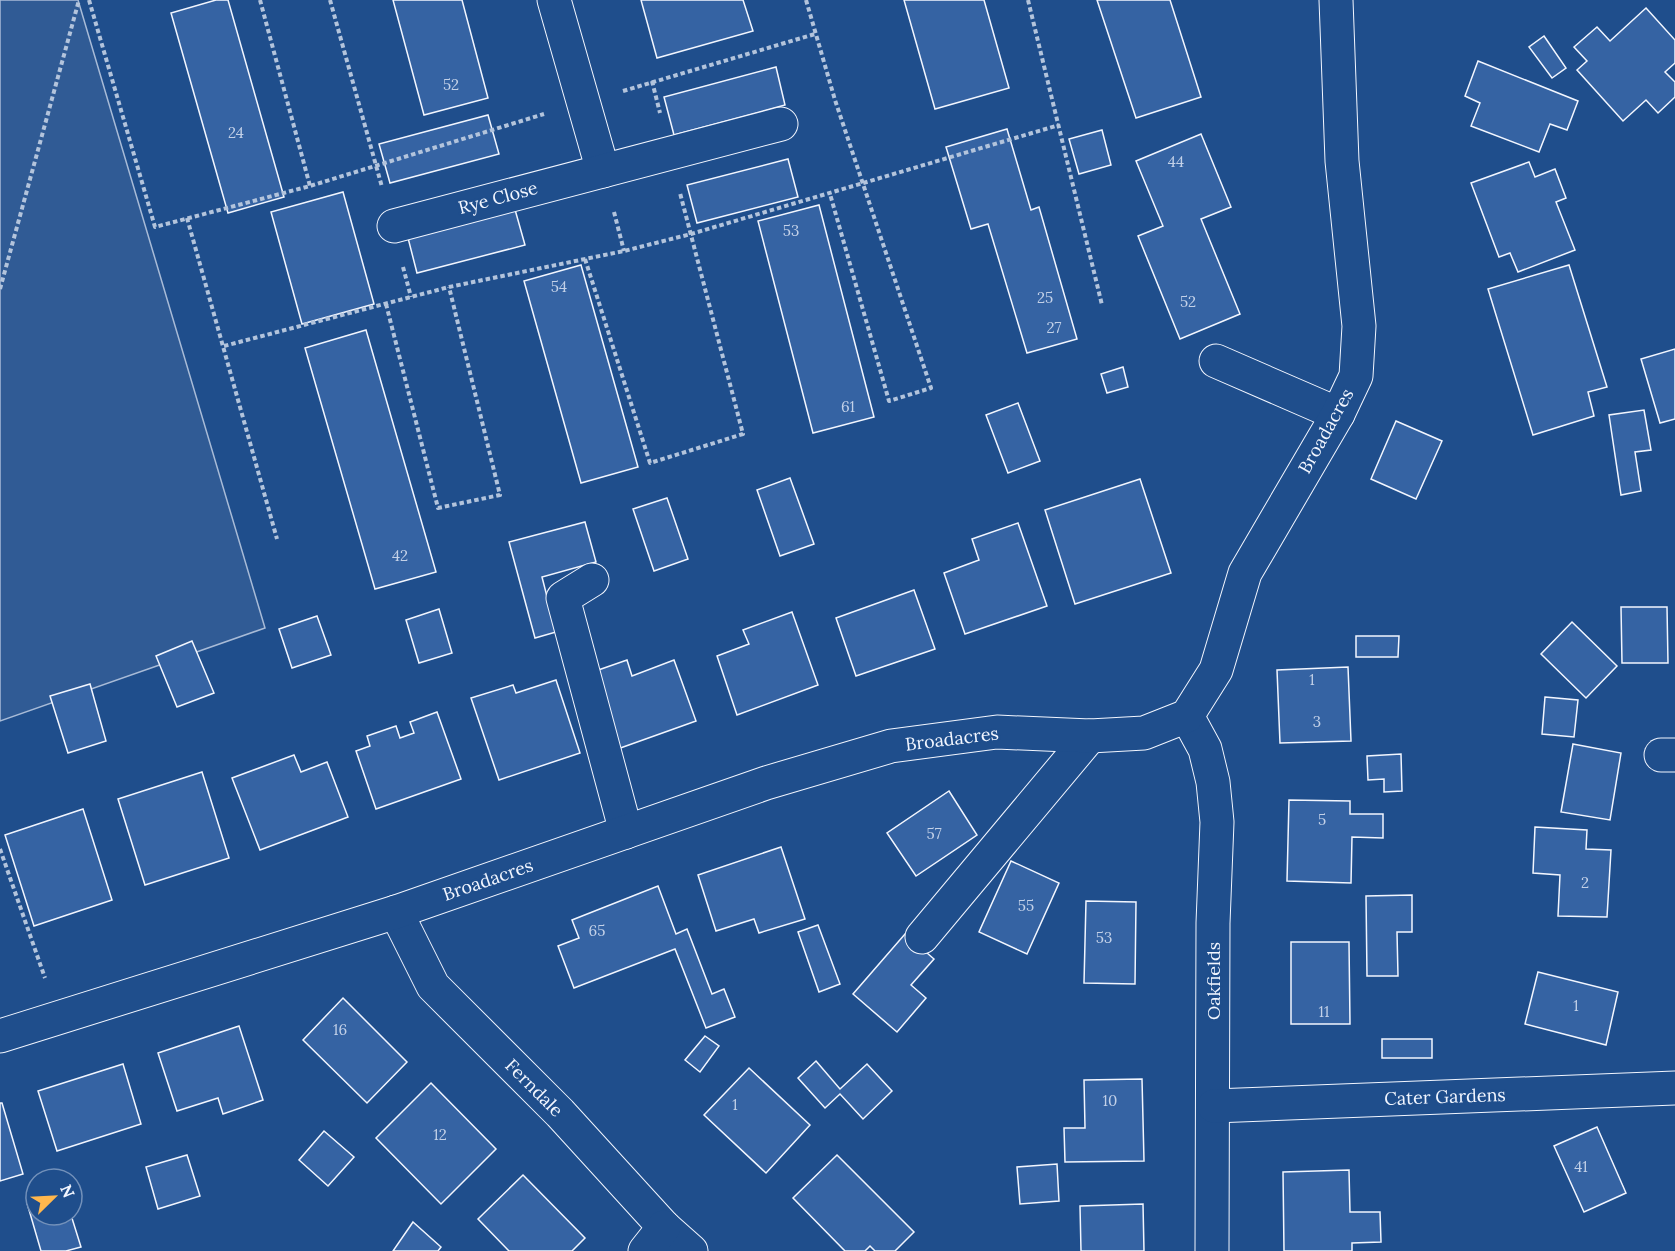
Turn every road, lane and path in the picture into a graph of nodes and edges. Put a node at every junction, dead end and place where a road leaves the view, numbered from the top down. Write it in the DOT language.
graph roads {
  1 [pos="80,0"];
  2 [pos="89,0"];
  3 [pos="260,0"];
  4 [pos="330,0"];
  5 [pos="554,0"];
  6 [pos="806,0"];
  7 [pos="1028,0"];
  8 [pos="1336,0"];
  9 [pos="815,34"];
  10 [pos="652,81"];
  11 [pos="620,92"];
  12 [pos="583,102"];
  13 [pos="781,124"];
  14 [pos="1059,125"];
  15 [pos="670,153"];
  16 [pos="375,165"];
  17 [pos="603,171"];
  18 [pos="862,184"];
  19 [pos="310,186"];
  20 [pos="830,194"];
  21 [pos="188,218"];
  22 [pos="393,226"];
  23 [pos="691,234"];
  24 [pos="585,259"];
  25 [pos="449,287"];
  26 [pos="0,289"];
  27 [pos="386,304"];
  28 [pos="1102,305"];
  29 [pos="224,346"];
  30 [pos="1216,361"];
  31 [pos="1338,414"];
  32 [pos="278,538"];
  33 [pos="592,580"];
  34 [pos="1187,716"];
  35 [pos="1090,736"];
  36 [pos="626,832"];
  37 [pos="0,849"];
  38 [pos="396,912"];
  39 [pos="922,938"];
  40 [pos="59,1017"];
  41 [pos="0,1036"];
  42 [pos="1675,1088"];
  43 [pos="1214,1106"];
  44 [pos="655,1239"];
  45 [pos="691,1251"];
  46 [pos="1212,1251"];
  1 -- 26 [label="path"];
  2 -- 21 [label="path"];
  3 -- 19 [label="path"];
  4 -- 16 [label="path"];
  5 -- 12 [label="street"];
  6 -- 9 [label="path"];
  7 -- 14 [label="path"];
  8 -- 31 [label="street, Broadacres"];
  9 -- 10 [label="path"];
  9 -- 18 [label="path"];
  10 -- 11 [label="path"];
  10 -- 15 [label="path"];
  12 -- 16 [label="path"];
  12 -- 17 [label="street"];
  13 -- 15 [label="street, Rye Close"];
  14 -- 18 [label="path"];
  14 -- 28 [label="path"];
  15 -- 17 [label="street, Rye Close"];
  15 -- 23 [label="path"];
  16 -- 19 [label="path"];
  17 -- 22 [label="street, Rye Close"];
  18 -- 20 [label="path"];
  18 -- 20 [label="path"];
  19 -- 21 [label="path"];
  20 -- 23 [label="path"];
  21 -- 29 [label="path"];
  23 -- 24 [label="path"];
  23 -- 24 [label="path"];
  24 -- 25 [label="path"];
  25 -- 27 [label="path"];
  25 -- 27 [label="path"];
  27 -- 29 [label="path"];
  29 -- 32 [label="path"];
  30 -- 31 [label="street"];
  31 -- 34 [label="street, Broadacres"];
  33 -- 36 [label="street"];
  34 -- 35 [label="street, Broadacres"];
  34 -- 43 [label="street, Oakfields"];
  35 -- 36 [label="street, Broadacres"];
  35 -- 39 [label="street"];
  36 -- 38 [label="street, Broadacres"];
  37 -- 40 [label="path"];
  38 -- 40 [label="street, Broadacres"];
  38 -- 44 [label="street, Ferndale"];
  40 -- 41 [label="street, Broadacres"];
  42 -- 43 [label="street, Cater Gardens"];
  43 -- 46 [label="street, Oakfields"];
  44 -- 45 [label="street, Ferndale"];
}
